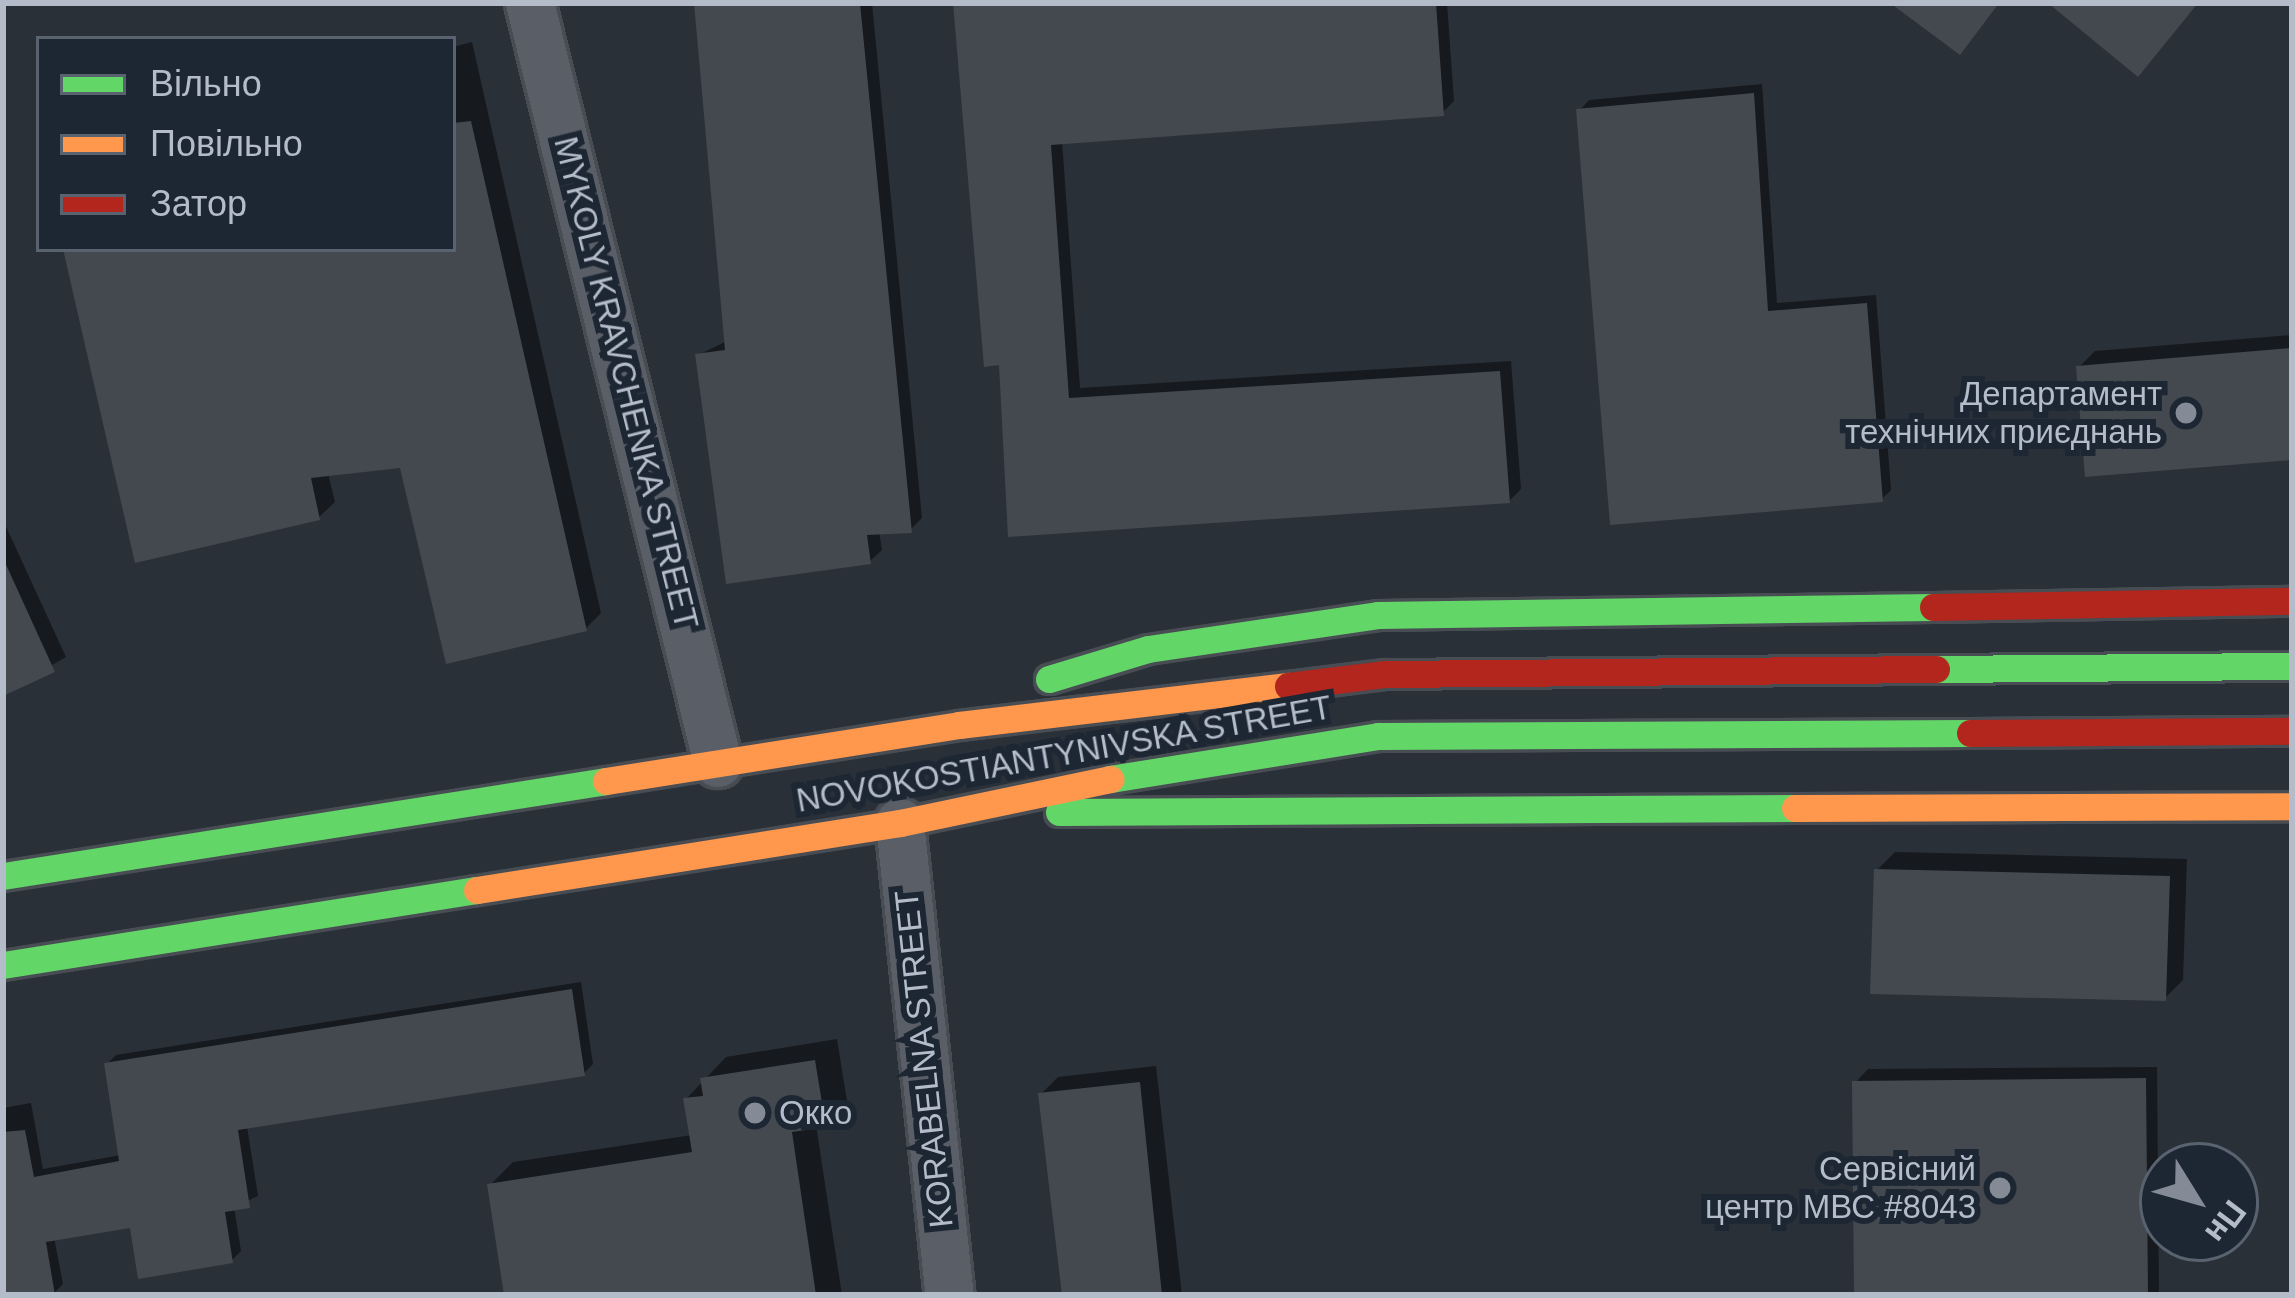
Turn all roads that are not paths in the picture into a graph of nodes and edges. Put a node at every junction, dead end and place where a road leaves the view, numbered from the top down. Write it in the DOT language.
graph roads {
  1 [pos="530,3"];
  2 [pos="2292,601"];
  3 [pos="2292,666"];
  4 [pos="959,725"];
  5 [pos="2292,731"];
  6 [pos="718,763"];
  7 [pos="989,806"];
  8 [pos="2292,806"];
  9 [pos="900,823"];
  10 [pos="3,876"];
  11 [pos="3,965"];
  12 [pos="950,1295"];
  1 -- 6 [label="street, MYKOLY KRAVCHENKA STREET"];
  2 -- 4 [label="main road"];
  3 -- 4 [label="main road, NOVOKOSTIANTYNIVSKA STREET"];
  4 -- 6 [label="main road, NOVOKOSTIANTYNIVSKA STREET"];
  5 -- 7 [label="main road, NOVOKOSTIANTYNIVSKA STREET"];
  6 -- 10 [label="main road, NOVOKOSTIANTYNIVSKA STREET"];
  7 -- 8 [label="main road"];
  7 -- 9 [label="main road, NOVOKOSTIANTYNIVSKA STREET"];
  9 -- 11 [label="main road, NOVOKOSTIANTYNIVSKA STREET"];
  9 -- 12 [label="street, KORABELNA STREET"];
}
